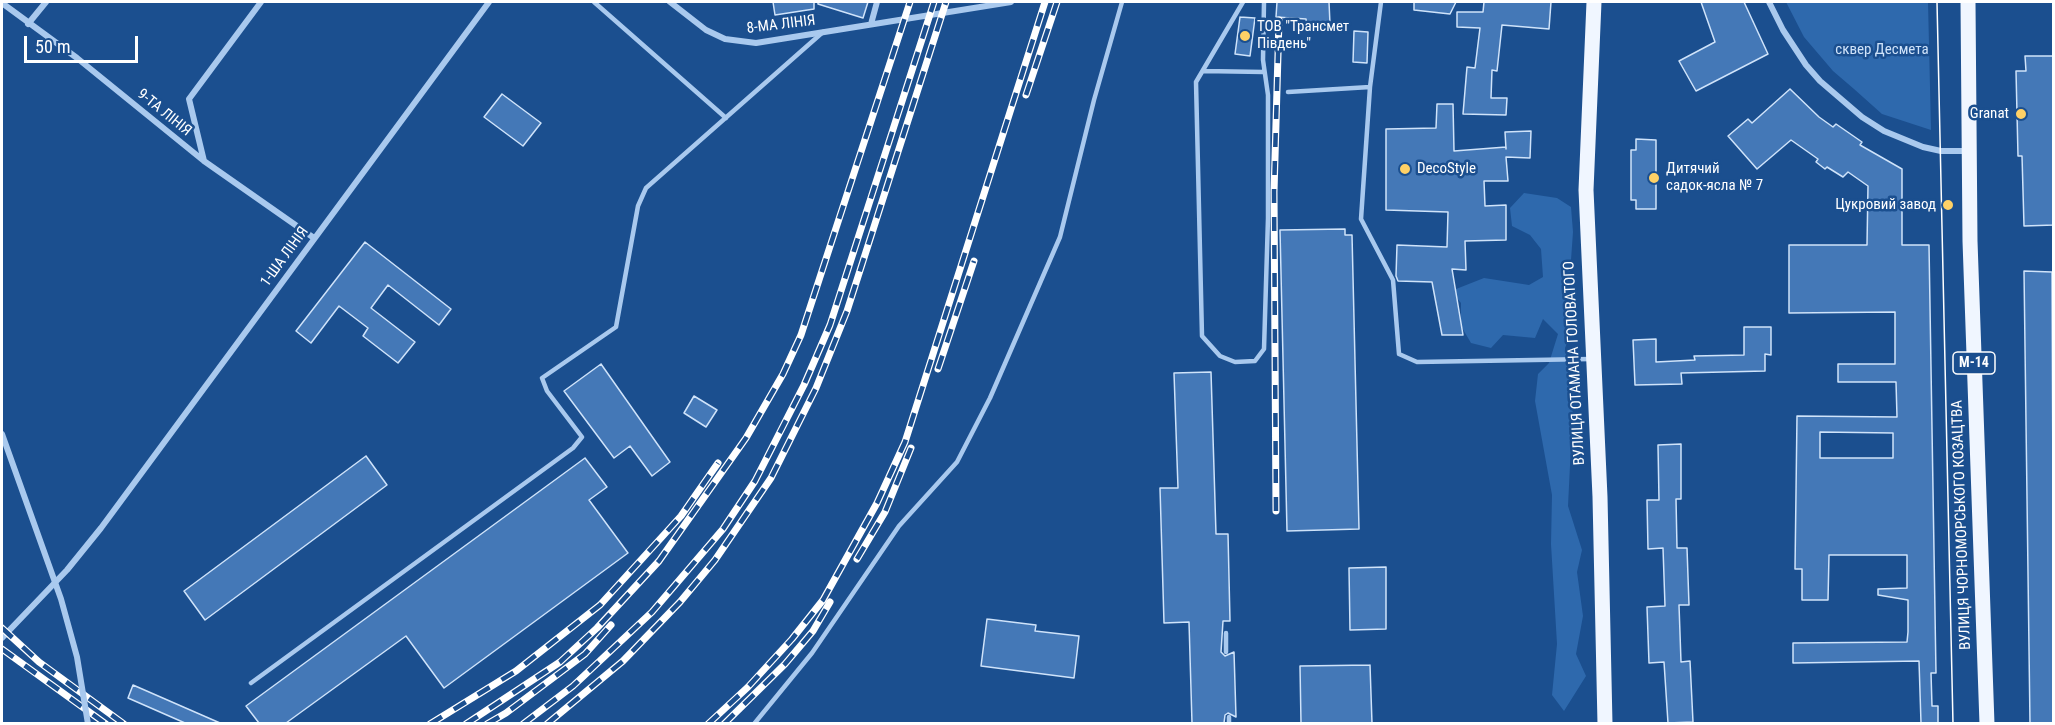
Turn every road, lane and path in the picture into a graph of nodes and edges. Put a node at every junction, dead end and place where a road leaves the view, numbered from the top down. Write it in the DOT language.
graph roads {
  1 [pos="46,2"];
  2 [pos="261,2"];
  3 [pos="489,2"];
  4 [pos="594,2"];
  5 [pos="670,2"];
  6 [pos="877,2"];
  7 [pos="1011,2"];
  8 [pos="1122,2"];
  9 [pos="1243,2"];
  10 [pos="1264,2"];
  11 [pos="1381,2"];
  12 [pos="1594,2"];
  13 [pos="1769,2"];
  14 [pos="1968,2"];
  15 [pos="2,3"];
  16 [pos="28,24"];
  17 [pos="871,24"];
  18 [pos="823,32"];
  19 [pos="1203,71"];
  20 [pos="1264,72"];
  21 [pos="1370,87"];
  22 [pos="1288,92"];
  23 [pos="726,118"];
  24 [pos="1969,150"];
  25 [pos="204,161"];
  26 [pos="314,238"];
  27 [pos="1593,358"];
  28 [pos="2,434"];
  29 [pos="1226,633"];
  30 [pos="2,638"];
  31 [pos="1226,652"];
  32 [pos="251,683"];
  33 [pos="1229,717"];
  34 [pos="88,723"];
  35 [pos="754,723"];
  36 [pos="1229,723"];
  37 [pos="1605,723"];
  38 [pos="1987,723"];
  1 -- 16 [label="street"];
  2 -- 25 [label="street"];
  3 -- 26 [label="street, 1-ША ЛІНІЯ"];
  4 -- 23 [label="lane"];
  5 -- 18 [label="street, 8-МА ЛІНІЯ"];
  6 -- 17 [label="street"];
  7 -- 17 [label="street, 8-МА ЛІНІЯ"];
  8 -- 35 [label="lane"];
  9 -- 19 [label="lane"];
  10 -- 20 [label="lane"];
  11 -- 21 [label="lane"];
  12 -- 27 [label="main road, ВУЛИЦЯ ОТАМАНА ГОЛОВАТОГО"];
  13 -- 24 [label="street"];
  14 -- 24 [label="main road, ВУЛИЦЯ ЧОРНОМОРСЬКОГО КОЗАЦТВА / М-14"];
  15 -- 16 [label="street, 9-ТА ЛІНІЯ"];
  16 -- 25 [label="street, 9-ТА ЛІНІЯ"];
  17 -- 18 [label="street, 8-МА ЛІНІЯ"];
  18 -- 23 [label="lane"];
  19 -- 20 [label="lane"];
  19 -- 20 [label="lane"];
  21 -- 22 [label="lane"];
  21 -- 27 [label="lane"];
  23 -- 32 [label="lane"];
  24 -- 38 [label="main road, ВУЛИЦЯ ЧОРНОМОРСЬКОГО КОЗАЦТВА / М-14"];
  25 -- 26 [label="street, 9-ТА ЛІНІЯ"];
  26 -- 30 [label="street, 1-ША ЛІНІЯ"];
  27 -- 37 [label="main road, ВУЛИЦЯ ОТАМАНА ГОЛОВАТОГО"];
  28 -- 34 [label="street, bridge"];
  29 -- 31 [label="lane"];
  33 -- 36 [label="lane"];
}
